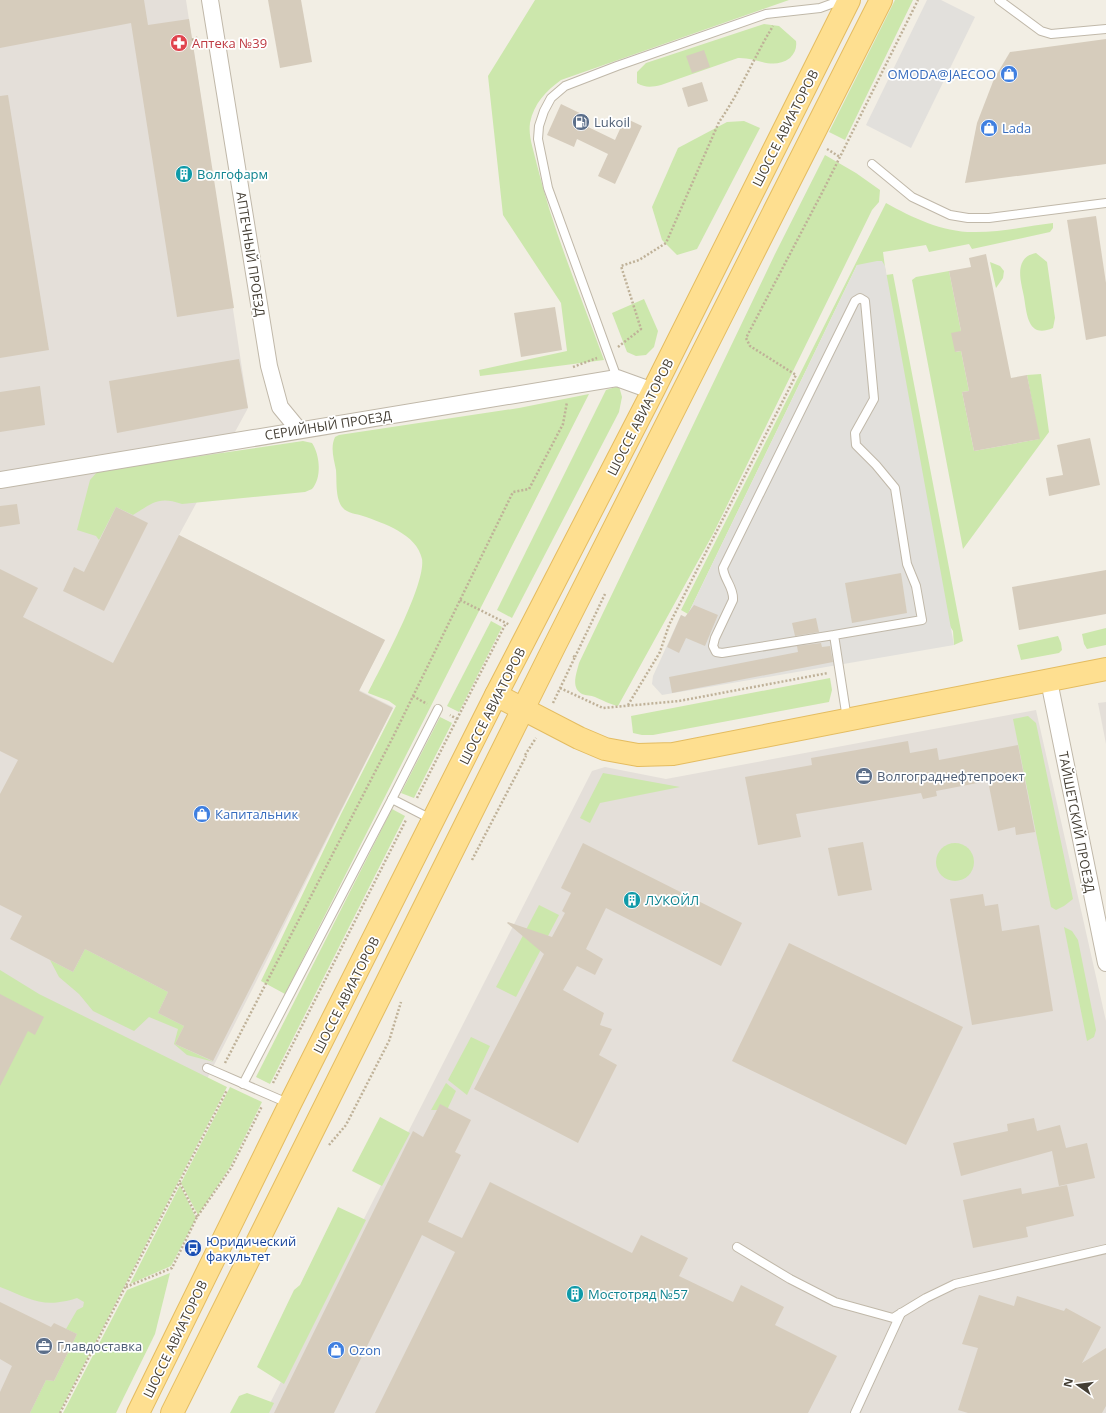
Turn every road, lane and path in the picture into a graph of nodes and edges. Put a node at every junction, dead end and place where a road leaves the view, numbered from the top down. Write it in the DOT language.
graph roads {
  1 [pos="210,0"];
  2 [pos="842,0"];
  3 [pos="849,0"];
  4 [pos="881,0"];
  5 [pos="918,0"];
  6 [pos="999,0"];
  7 [pos="1106,29"];
  8 [pos="872,164"];
  9 [pos="1106,203"];
  10 [pos="617,378"];
  11 [pos="653,391"];
  12 [pos="299,430"];
  13 [pos="0,480"];
  14 [pos="834,635"];
  15 [pos="1106,669"];
  16 [pos="840,671"];
  17 [pos="1048,680"];
  18 [pos="560,688"];
  19 [pos="496,695"];
  20 [pos="628,706"];
  21 [pos="438,709"];
  22 [pos="524,710"];
  23 [pos="457,719"];
  24 [pos="848,720"];
  25 [pos="393,736"];
  26 [pos="392,799"];
  27 [pos="412,808"];
  28 [pos="433,820"];
  29 [pos="1106,964"];
  30 [pos="207,1068"];
  31 [pos="247,1076"];
  32 [pos="233,1079"];
  33 [pos="243,1084"];
  34 [pos="267,1094"];
  35 [pos="290,1104"];
  36 [pos="180,1183"];
  37 [pos="197,1217"];
  38 [pos="738,1247"];
  39 [pos="1106,1249"];
  40 [pos="126,1287"];
  41 [pos="902,1313"];
  42 [pos="60,1413"];
  43 [pos="138,1413"];
  44 [pos="172,1413"];
  45 [pos="855,1413"];
  1 -- 12 [label="street, АПТЕЧНЫЙ ПРОЕЗД"];
  2 -- 10 [label="lane"];
  3 -- 11 [label="main road, ШОССЕ АВИАТОРОВ"];
  4 -- 22 [label="main road, ШОССЕ АВИАТОРОВ"];
  5 -- 20 [label="path"];
  6 -- 7 [label="lane"];
  8 -- 9 [label="lane"];
  10 -- 11 [label="street, СЕРИЙНЫЙ ПРОЕЗД"];
  10 -- 12 [label="street, СЕРИЙНЫЙ ПРОЕЗД"];
  11 -- 19 [label="main road, ШОССЕ АВИАТОРОВ"];
  12 -- 13 [label="street, СЕРИЙНЫЙ ПРОЕЗД"];
  14 -- 14 [label="lane"];
  14 -- 16 [label="lane"];
  15 -- 17 [label="main road"];
  16 -- 20 [label="path"];
  16 -- 24 [label="lane"];
  17 -- 24 [label="main road"];
  17 -- 29 [label="street, ТАЙШЕТСКИЙ ПРОЕЗД"];
  18 -- 20 [label="path"];
  19 -- 22 [label="main road"];
  19 -- 28 [label="main road, ШОССЕ АВИАТОРОВ"];
  21 -- 26 [label="lane"];
  22 -- 24 [label="main road"];
  22 -- 44 [label="main road, ШОССЕ АВИАТОРОВ"];
  23 -- 27 [label="path"];
  25 -- 31 [label="path"];
  26 -- 27 [label="lane"];
  26 -- 31 [label="lane"];
  27 -- 28 [label="lane"];
  27 -- 34 [label="path"];
  28 -- 35 [label="main road, ШОССЕ АВИАТОРОВ"];
  30 -- 32 [label="lane"];
  31 -- 33 [label="lane"];
  32 -- 33 [label="lane"];
  32 -- 36 [label="path"];
  33 -- 34 [label="lane"];
  34 -- 35 [label="lane"];
  34 -- 37 [label="path"];
  35 -- 43 [label="main road, ШОССЕ АВИАТОРОВ"];
  36 -- 37 [label="path"];
  36 -- 40 [label="path"];
  37 -- 40 [label="path"];
  38 -- 41 [label="lane"];
  39 -- 41 [label="lane"];
  40 -- 42 [label="path"];
  41 -- 45 [label="lane"];
}
